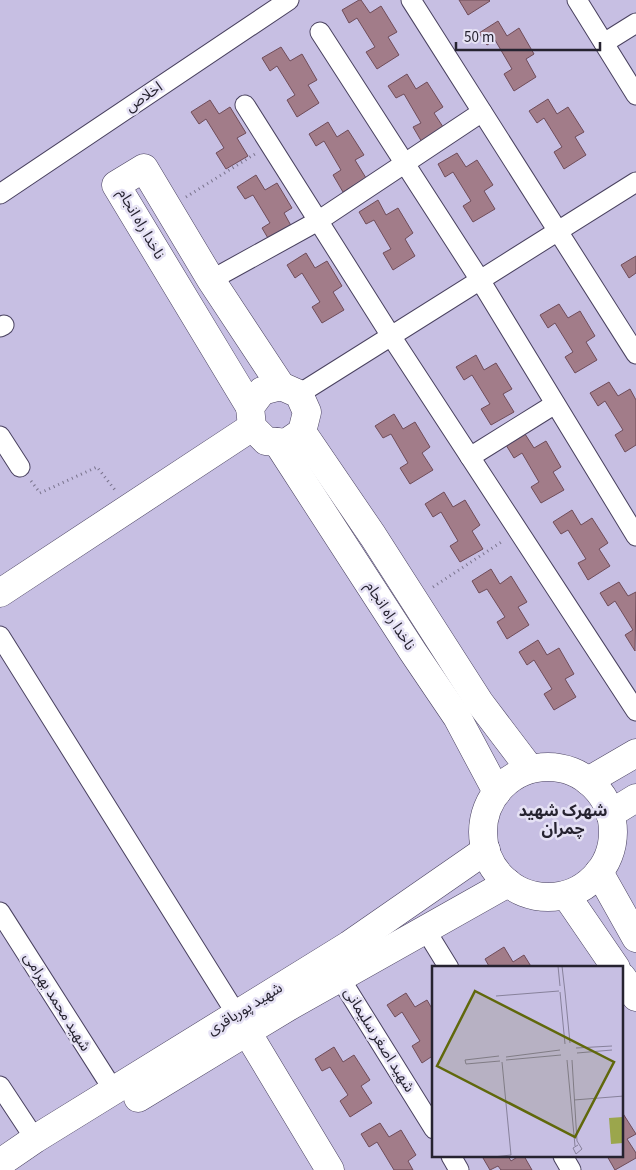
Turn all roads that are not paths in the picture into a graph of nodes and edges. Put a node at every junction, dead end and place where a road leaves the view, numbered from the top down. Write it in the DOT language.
graph roads {
  1 [pos="289,0"];
  2 [pos="411,0"];
  3 [pos="577,0"];
  4 [pos="636,23"];
  5 [pos="320,32"];
  6 [pos="604,43"];
  7 [pos="636,95"];
  8 [pos="246,105"];
  9 [pos="482,112"];
  10 [pos="405,164"];
  11 [pos="636,182"];
  12 [pos="0,194"];
  13 [pos="318,221"];
  14 [pos="557,231"];
  15 [pos="212,280"];
  16 [pos="480,280"];
  17 [pos="184,297"];
  18 [pos="391,336"];
  19 [pos="636,354"];
  20 [pos="290,390"];
  21 [pos="555,404"];
  22 [pos="251,417"];
  23 [pos="302,432"];
  24 [pos="0,436"];
  25 [pos="277,442"];
  26 [pos="470,457"];
  27 [pos="20,467"];
  28 [pos="373,536"];
  29 [pos="636,536"];
  30 [pos="349,552"];
  31 [pos="0,593"];
  32 [pos="437,635"];
  33 [pos="0,636"];
  34 [pos="413,652"];
  35 [pos="636,711"];
  36 [pos="636,753"];
  37 [pos="530,770"];
  38 [pos="588,781"];
  39 [pos="497,792"];
  40 [pos="636,798"];
  41 [pos="610,814"];
  42 [pos="486,850"];
  43 [pos="599,872"];
  44 [pos="508,884"];
  45 [pos="566,895"];
  46 [pos="0,912"];
  47 [pos="426,929"];
  48 [pos="636,938"];
  49 [pos="351,962"];
  50 [pos="448,966"];
  51 [pos="615,966"];
  52 [pos="624,980"];
  53 [pos="636,997"];
  54 [pos="241,1024"];
  55 [pos="0,1086"];
  56 [pos="114,1091"];
  57 [pos="432,1125"];
  58 [pos="35,1139"];
  59 [pos="451,1158"];
  60 [pos="564,1158"];
  61 [pos="0,1163"];
  62 [pos="22,1170"];
  63 [pos="330,1170"];
  64 [pos="459,1170"];
  65 [pos="571,1170"];
  1 -- 12 [label="street, اخلاص"];
  2 -- 9 [label="street"];
  3 -- 6 [label="street"];
  4 -- 6 [label="street"];
  5 -- 10 [label="street"];
  6 -- 7 [label="street"];
  8 -- 13 [label="street"];
  9 -- 10 [label="street"];
  9 -- 14 [label="street"];
  10 -- 13 [label="street"];
  10 -- 16 [label="street"];
  11 -- 14 [label="street"];
  13 -- 15 [label="street"];
  13 -- 18 [label="street"];
  14 -- 16 [label="street"];
  14 -- 19 [label="street"];
  15 -- 17 [label="street"];
  15 -- 17 [label="street, ناخدا راه انجام"];
  15 -- 20 [label="street, ناخدا راه انجام"];
  16 -- 18 [label="street"];
  16 -- 21 [label="street"];
  17 -- 22 [label="street, ناخدا راه انجام"];
  18 -- 20 [label="street"];
  18 -- 26 [label="street"];
  20 -- 22 [label="street"];
  20 -- 23 [label="street"];
  21 -- 26 [label="street"];
  21 -- 29 [label="street"];
  22 -- 25 [label="street"];
  22 -- 31 [label="street"];
  23 -- 25 [label="street"];
  23 -- 28 [label="street, ناخدا راه انجام"];
  24 -- 27 [label="street"];
  25 -- 30 [label="street, ناخدا راه انجام"];
  26 -- 35 [label="street"];
  28 -- 30 [label="street"];
  28 -- 32 [label="street, ناخدا راه انجام"];
  30 -- 34 [label="street, ناخدا راه انجام"];
  32 -- 34 [label="street"];
  32 -- 37 [label="street, ناخدا راه انجام"];
  33 -- 54 [label="street"];
  34 -- 39 [label="street, ناخدا راه انجام"];
  36 -- 38 [label="street"];
  37 -- 38 [label="street"];
  37 -- 39 [label="street"];
  38 -- 41 [label="street"];
  39 -- 42 [label="street"];
  40 -- 41 [label="street"];
  41 -- 43 [label="street"];
  42 -- 44 [label="street"];
  42 -- 49 [label="street, شهید پورباقری"];
  43 -- 45 [label="street"];
  43 -- 48 [label="street"];
  44 -- 45 [label="street"];
  44 -- 47 [label="street, شهید پورباقری"];
  45 -- 51 [label="street"];
  46 -- 56 [label="street, شهید محمد بهرامی"];
  47 -- 49 [label="street, شهید پورباقری"];
  47 -- 50 [label="street"];
  49 -- 54 [label="street, شهید پورباقری"];
  49 -- 57 [label="street, شهید اصغر سلیمانی"];
  52 -- 53 [label="street"];
  54 -- 56 [label="street, شهید پورباقری"];
  54 -- 62 [label="street, شهید پورباقری"];
  54 -- 63 [label="street"];
  55 -- 58 [label="street"];
  56 -- 58 [label="street, شهید پورباقری"];
  58 -- 61 [label="street, شهید پورباقری"];
  59 -- 64 [label="street"];
  60 -- 65 [label="street"];
}
